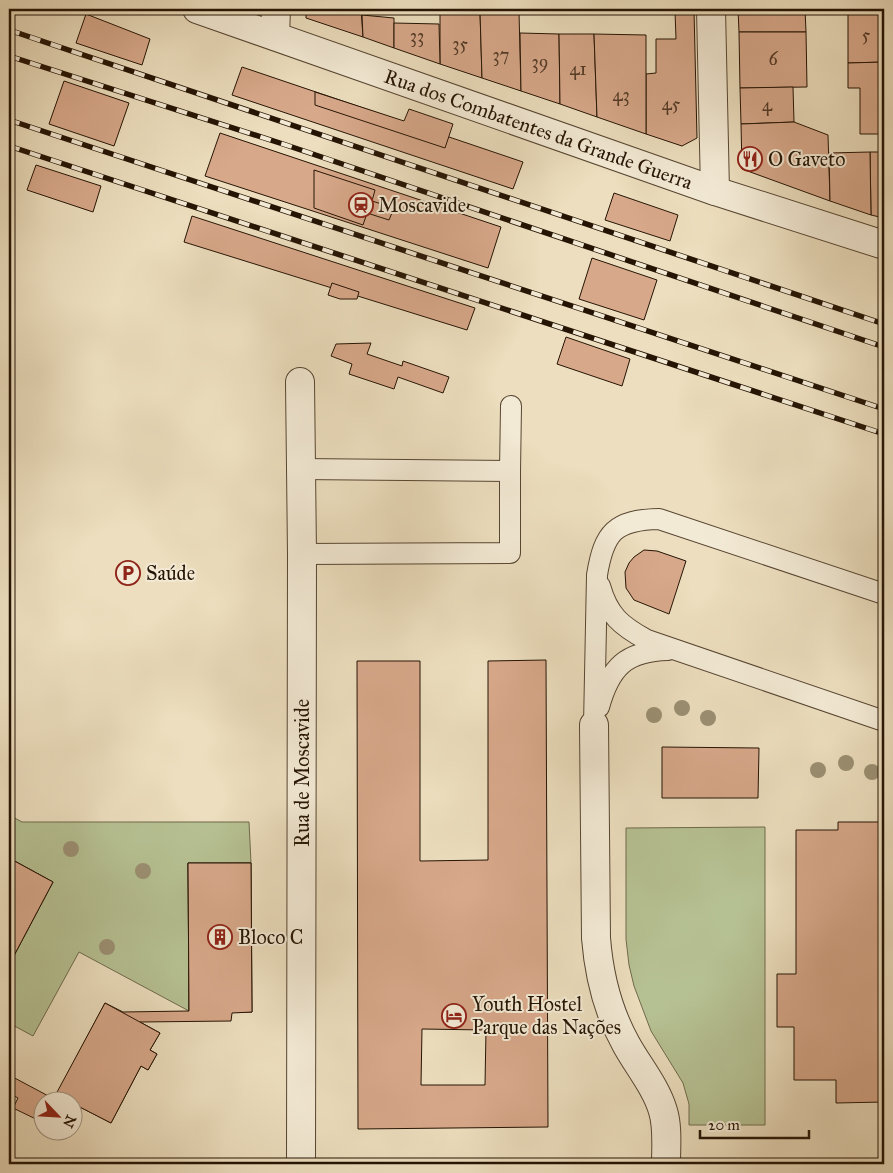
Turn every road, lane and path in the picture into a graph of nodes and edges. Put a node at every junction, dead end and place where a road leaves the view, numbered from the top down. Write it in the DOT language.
graph roads {
  1 [pos="196,9"];
  2 [pos="276,9"];
  3 [pos="711,9"];
  4 [pos="275,36"];
  5 [pos="715,191"];
  6 [pos="884,245"];
  7 [pos="300,382"];
  8 [pos="511,406"];
  9 [pos="301,469"];
  10 [pos="510,471"];
  11 [pos="302,554"];
  12 [pos="597,575"];
  13 [pos="884,594"];
  14 [pos="675,650"];
  15 [pos="884,721"];
  16 [pos="594,725"];
  17 [pos="301,1164"];
  18 [pos="666,1164"];
  1 -- 4 [label="street, Rua dos Combatentes da Grande Guerra"];
  2 -- 4 [label="street"];
  3 -- 5 [label="street"];
  4 -- 5 [label="street, Rua dos Combatentes da Grande Guerra"];
  5 -- 6 [label="street, Rua dos Combatentes da Grande Guerra"];
  7 -- 9 [label="street, Rua de Moscavide"];
  8 -- 10 [label="lane"];
  9 -- 10 [label="lane"];
  9 -- 11 [label="street, Rua de Moscavide"];
  10 -- 11 [label="lane"];
  11 -- 17 [label="street, Rua de Moscavide"];
  12 -- 13 [label="lane"];
  12 -- 14 [label="lane"];
  12 -- 16 [label="lane"];
  14 -- 15 [label="lane"];
  14 -- 16 [label="lane"];
  16 -- 18 [label="street"];
}
